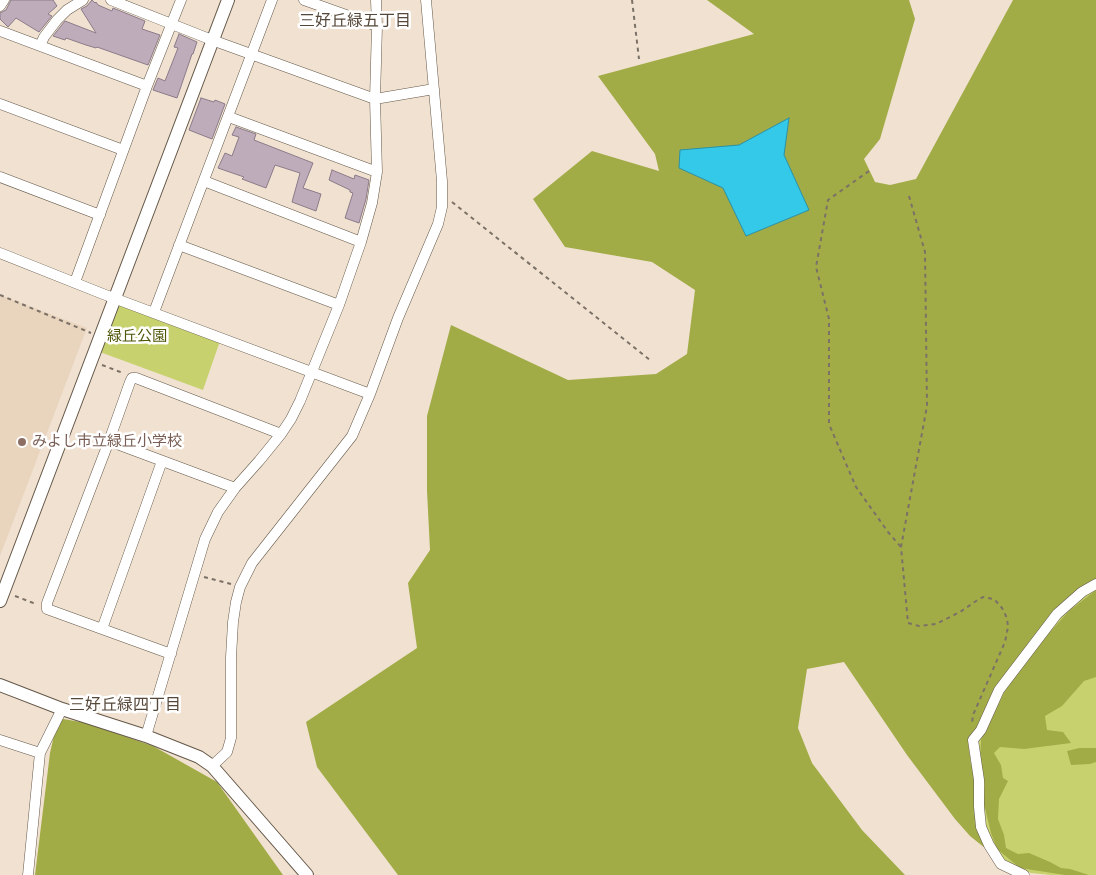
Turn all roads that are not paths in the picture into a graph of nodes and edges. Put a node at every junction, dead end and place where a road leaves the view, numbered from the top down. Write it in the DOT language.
graph roads {
  1 [pos="4,0"];
  2 [pos="83,0"];
  3 [pos="111,0"];
  4 [pos="182,0"];
  5 [pos="228,0"];
  6 [pos="272,0"];
  7 [pos="304,0"];
  8 [pos="376,0"];
  9 [pos="426,0"];
  10 [pos="0,6"];
  11 [pos="172,25"];
  12 [pos="377,26"];
  13 [pos="0,31"];
  14 [pos="212,40"];
  15 [pos="40,46"];
  16 [pos="252,54"];
  17 [pos="147,86"];
  18 [pos="434,89"];
  19 [pos="375,99"];
  20 [pos="0,104"];
  21 [pos="229,117"];
  22 [pos="124,150"];
  23 [pos="377,172"];
  24 [pos="0,177"];
  25 [pos="204,182"];
  26 [pos="100,215"];
  27 [pos="361,242"];
  28 [pos="179,245"];
  29 [pos="0,253"];
  30 [pos="75,282"];
  31 [pos="114,298"];
  32 [pos="339,304"];
  33 [pos="154,312"];
  34 [pos="312,372"];
  35 [pos="370,394"];
  36 [pos="281,434"];
  37 [pos="109,442"];
  38 [pos="162,461"];
  39 [pos="234,488"];
  40 [pos="1096,584"];
  41 [pos="2,596"];
  42 [pos="102,629"];
  43 [pos="171,654"];
  44 [pos="0,685"];
  45 [pos="62,708"];
  46 [pos="146,736"];
  47 [pos="0,740"];
  48 [pos="40,752"];
  49 [pos="212,766"];
  50 [pos="28,875"];
  51 [pos="307,875"];
  52 [pos="1024,875"];
  1 -- 10 [label="street"];
  2 -- 15 [label="street"];
  3 -- 11 [label="street"];
  4 -- 11 [label="street"];
  5 -- 14 [label="street"];
  6 -- 16 [label="street"];
  7 -- 12 [label="street"];
  8 -- 12 [label="street"];
  9 -- 18 [label="street"];
  11 -- 14 [label="street"];
  11 -- 17 [label="street"];
  12 -- 19 [label="street"];
  13 -- 15 [label="street"];
  14 -- 16 [label="street"];
  14 -- 31 [label="street"];
  15 -- 17 [label="street"];
  16 -- 19 [label="street"];
  16 -- 21 [label="street"];
  17 -- 22 [label="street"];
  18 -- 19 [label="street"];
  18 -- 35 [label="street"];
  19 -- 23 [label="street"];
  20 -- 22 [label="street"];
  21 -- 23 [label="street"];
  21 -- 25 [label="street"];
  22 -- 26 [label="street"];
  23 -- 27 [label="street"];
  24 -- 26 [label="street"];
  25 -- 27 [label="street"];
  25 -- 28 [label="street"];
  26 -- 30 [label="street"];
  27 -- 32 [label="street"];
  28 -- 32 [label="street"];
  28 -- 33 [label="street"];
  29 -- 30 [label="street"];
  30 -- 31 [label="street"];
  31 -- 33 [label="street"];
  31 -- 41 [label="street"];
  32 -- 34 [label="street"];
  33 -- 34 [label="street"];
  34 -- 35 [label="street"];
  34 -- 36 [label="street"];
  35 -- 49 [label="street"];
  36 -- 37 [label="street"];
  36 -- 39 [label="street"];
  37 -- 38 [label="street"];
  37 -- 42 [label="street"];
  38 -- 39 [label="street"];
  38 -- 42 [label="street"];
  39 -- 43 [label="street"];
  40 -- 52 [label="street"];
  42 -- 43 [label="street"];
  43 -- 46 [label="street"];
  44 -- 45 [label="street"];
  45 -- 46 [label="street"];
  45 -- 48 [label="street"];
  46 -- 49 [label="street"];
  47 -- 48 [label="street"];
  48 -- 50 [label="street"];
  49 -- 51 [label="street"];
}
